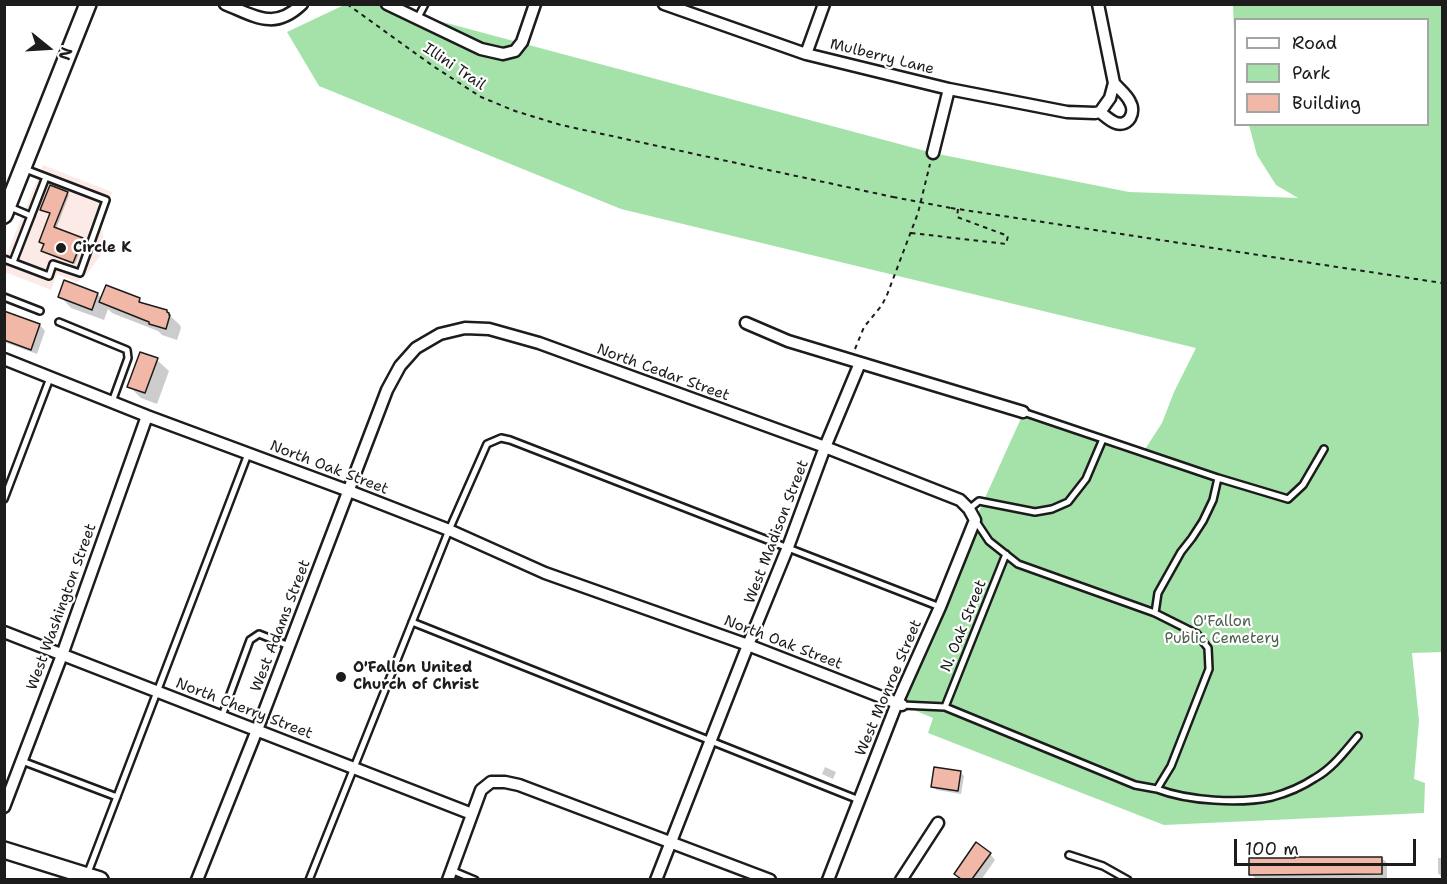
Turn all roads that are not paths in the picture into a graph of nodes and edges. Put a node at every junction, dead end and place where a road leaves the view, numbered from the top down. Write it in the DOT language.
graph roads {
  1 [pos="88,4"];
  2 [pos="225,4"];
  3 [pos="302,4"];
  4 [pos="387,4"];
  5 [pos="425,4"];
  6 [pos="535,4"];
  7 [pos="664,4"];
  8 [pos="824,4"];
  9 [pos="1098,4"];
  10 [pos="417,19"];
  11 [pos="806,54"];
  12 [pos="1114,83"];
  13 [pos="949,89"];
  14 [pos="1100,112"];
  15 [pos="933,153"];
  16 [pos="23,168"];
  17 [pos="46,177"];
  18 [pos="6,211"];
  19 [pos="31,216"];
  20 [pos="4,259"];
  21 [pos="13,262"];
  22 [pos="4,297"];
  23 [pos="40,311"];
  24 [pos="59,322"];
  25 [pos="746,323"];
  26 [pos="4,359"];
  27 [pos="855,361"];
  28 [pos="50,378"];
  29 [pos="112,402"];
  30 [pos="1023,412"];
  31 [pos="377,415"];
  32 [pos="147,416"];
  33 [pos="1103,439"];
  34 [pos="825,447"];
  35 [pos="1324,449"];
  36 [pos="248,454"];
  37 [pos="1218,478"];
  38 [pos="6,489"];
  39 [pos="349,491"];
  40 [pos="4,499"];
  41 [pos="969,509"];
  42 [pos="975,520"];
  43 [pos="449,530"];
  44 [pos="788,547"];
  45 [pos="1006,554"];
  46 [pos="940,607"];
  47 [pos="1155,613"];
  48 [pos="412,622"];
  49 [pos="4,632"];
  50 [pos="748,645"];
  51 [pos="289,646"];
  52 [pos="62,655"];
  53 [pos="158,691"];
  54 [pos="900,704"];
  55 [pos="945,707"];
  56 [pos="222,716"];
  57 [pos="257,730"];
  58 [pos="1358,736"];
  59 [pos="710,742"];
  60 [pos="22,761"];
  61 [pos="352,768"];
  62 [pos="1157,789"];
  63 [pos="117,797"];
  64 [pos="859,800"];
  65 [pos="4,807"];
  66 [pos="472,814"];
  67 [pos="938,823"];
  68 [pos="671,842"];
  69 [pos="4,850"];
  70 [pos="1069,855"];
  71 [pos="449,875"];
  72 [pos="91,878"];
  73 [pos="197,879"];
  74 [pos="309,879"];
  75 [pos="475,879"];
  76 [pos="656,879"];
  77 [pos="770,879"];
  78 [pos="828,879"];
  79 [pos="902,879"];
  80 [pos="1128,879"];
  1 -- 16 [label="main road"];
  2 -- 3 [label="street"];
  4 -- 10 [label="street"];
  5 -- 10 [label="lane"];
  6 -- 10 [label="street"];
  7 -- 11 [label="street, Mulberry Lane"];
  8 -- 11 [label="street"];
  9 -- 12 [label="street"];
  11 -- 13 [label="street, Mulberry Lane"];
  12 -- 14 [label="street"];
  12 -- 14 [label="street, Mulberry Lane"];
  13 -- 14 [label="street, Mulberry Lane"];
  13 -- 15 [label="street"];
  16 -- 17 [label="lane"];
  16 -- 18 [label="main road"];
  17 -- 19 [label="lane"];
  17 -- 21 [label="lane"];
  18 -- 19 [label="lane"];
  19 -- 21 [label="lane"];
  20 -- 21 [label="lane"];
  22 -- 23 [label="lane"];
  24 -- 29 [label="lane"];
  25 -- 27 [label="street"];
  26 -- 28 [label="street, North Oak Street"];
  27 -- 30 [label="street"];
  27 -- 34 [label="street, West Madison Street"];
  28 -- 29 [label="street, North Oak Street"];
  28 -- 38 [label="lane"];
  29 -- 32 [label="street, North Oak Street"];
  30 -- 33 [label="lane"];
  31 -- 34 [label="street, North Cedar Street"];
  31 -- 39 [label="street, West Adams Street"];
  32 -- 36 [label="street, North Oak Street"];
  32 -- 52 [label="street, West Washington Street"];
  33 -- 37 [label="lane"];
  33 -- 41 [label="lane"];
  34 -- 41 [label="street, North Cedar Street"];
  34 -- 44 [label="street, West Madison Street"];
  35 -- 37 [label="lane"];
  36 -- 39 [label="street, North Oak Street"];
  36 -- 53 [label="lane"];
  37 -- 47 [label="lane"];
  38 -- 40 [label="lane"];
  39 -- 43 [label="street, North Oak Street"];
  39 -- 51 [label="street, West Adams Street"];
  41 -- 42 [label="street"];
  42 -- 45 [label="lane"];
  42 -- 46 [label="street, West Monroe Street"];
  43 -- 44 [label="lane"];
  43 -- 48 [label="lane"];
  43 -- 50 [label="street, North Oak Street"];
  44 -- 46 [label="lane"];
  44 -- 50 [label="street, West Madison Street"];
  45 -- 47 [label="lane"];
  45 -- 55 [label="lane, N. Oak Street"];
  46 -- 54 [label="street, West Monroe Street"];
  47 -- 62 [label="lane"];
  48 -- 59 [label="lane"];
  48 -- 61 [label="lane"];
  49 -- 52 [label="street, North Cherry Street"];
  50 -- 54 [label="street, North Oak Street"];
  50 -- 59 [label="street, West Madison Street"];
  51 -- 56 [label="lane"];
  51 -- 57 [label="street, West Adams Street"];
  52 -- 53 [label="street, North Cherry Street"];
  52 -- 60 [label="street, West Washington Street"];
  53 -- 56 [label="street, North Cherry Street"];
  53 -- 63 [label="lane"];
  54 -- 55 [label="lane, North Oak Street"];
  54 -- 64 [label="street, West Monroe Street"];
  55 -- 62 [label="lane, North Oak Street"];
  56 -- 57 [label="street, North Cherry Street"];
  57 -- 61 [label="street, North Cherry Street"];
  57 -- 73 [label="street, West Adams Street"];
  58 -- 62 [label="lane, North Oak Street"];
  59 -- 64 [label="lane"];
  59 -- 68 [label="street, West Madison Street"];
  60 -- 63 [label="lane"];
  60 -- 65 [label="street, West Washington Street"];
  61 -- 66 [label="street, North Cherry Street"];
  61 -- 74 [label="lane"];
  63 -- 72 [label="lane"];
  64 -- 78 [label="street, West Monroe Street"];
  66 -- 68 [label="street"];
  66 -- 71 [label="street"];
  67 -- 79 [label="street"];
  68 -- 76 [label="street, West Madison Street"];
  68 -- 77 [label="street"];
  69 -- 72 [label="main road"];
  70 -- 80 [label="lane"];
  71 -- 75 [label="lane"];
}
